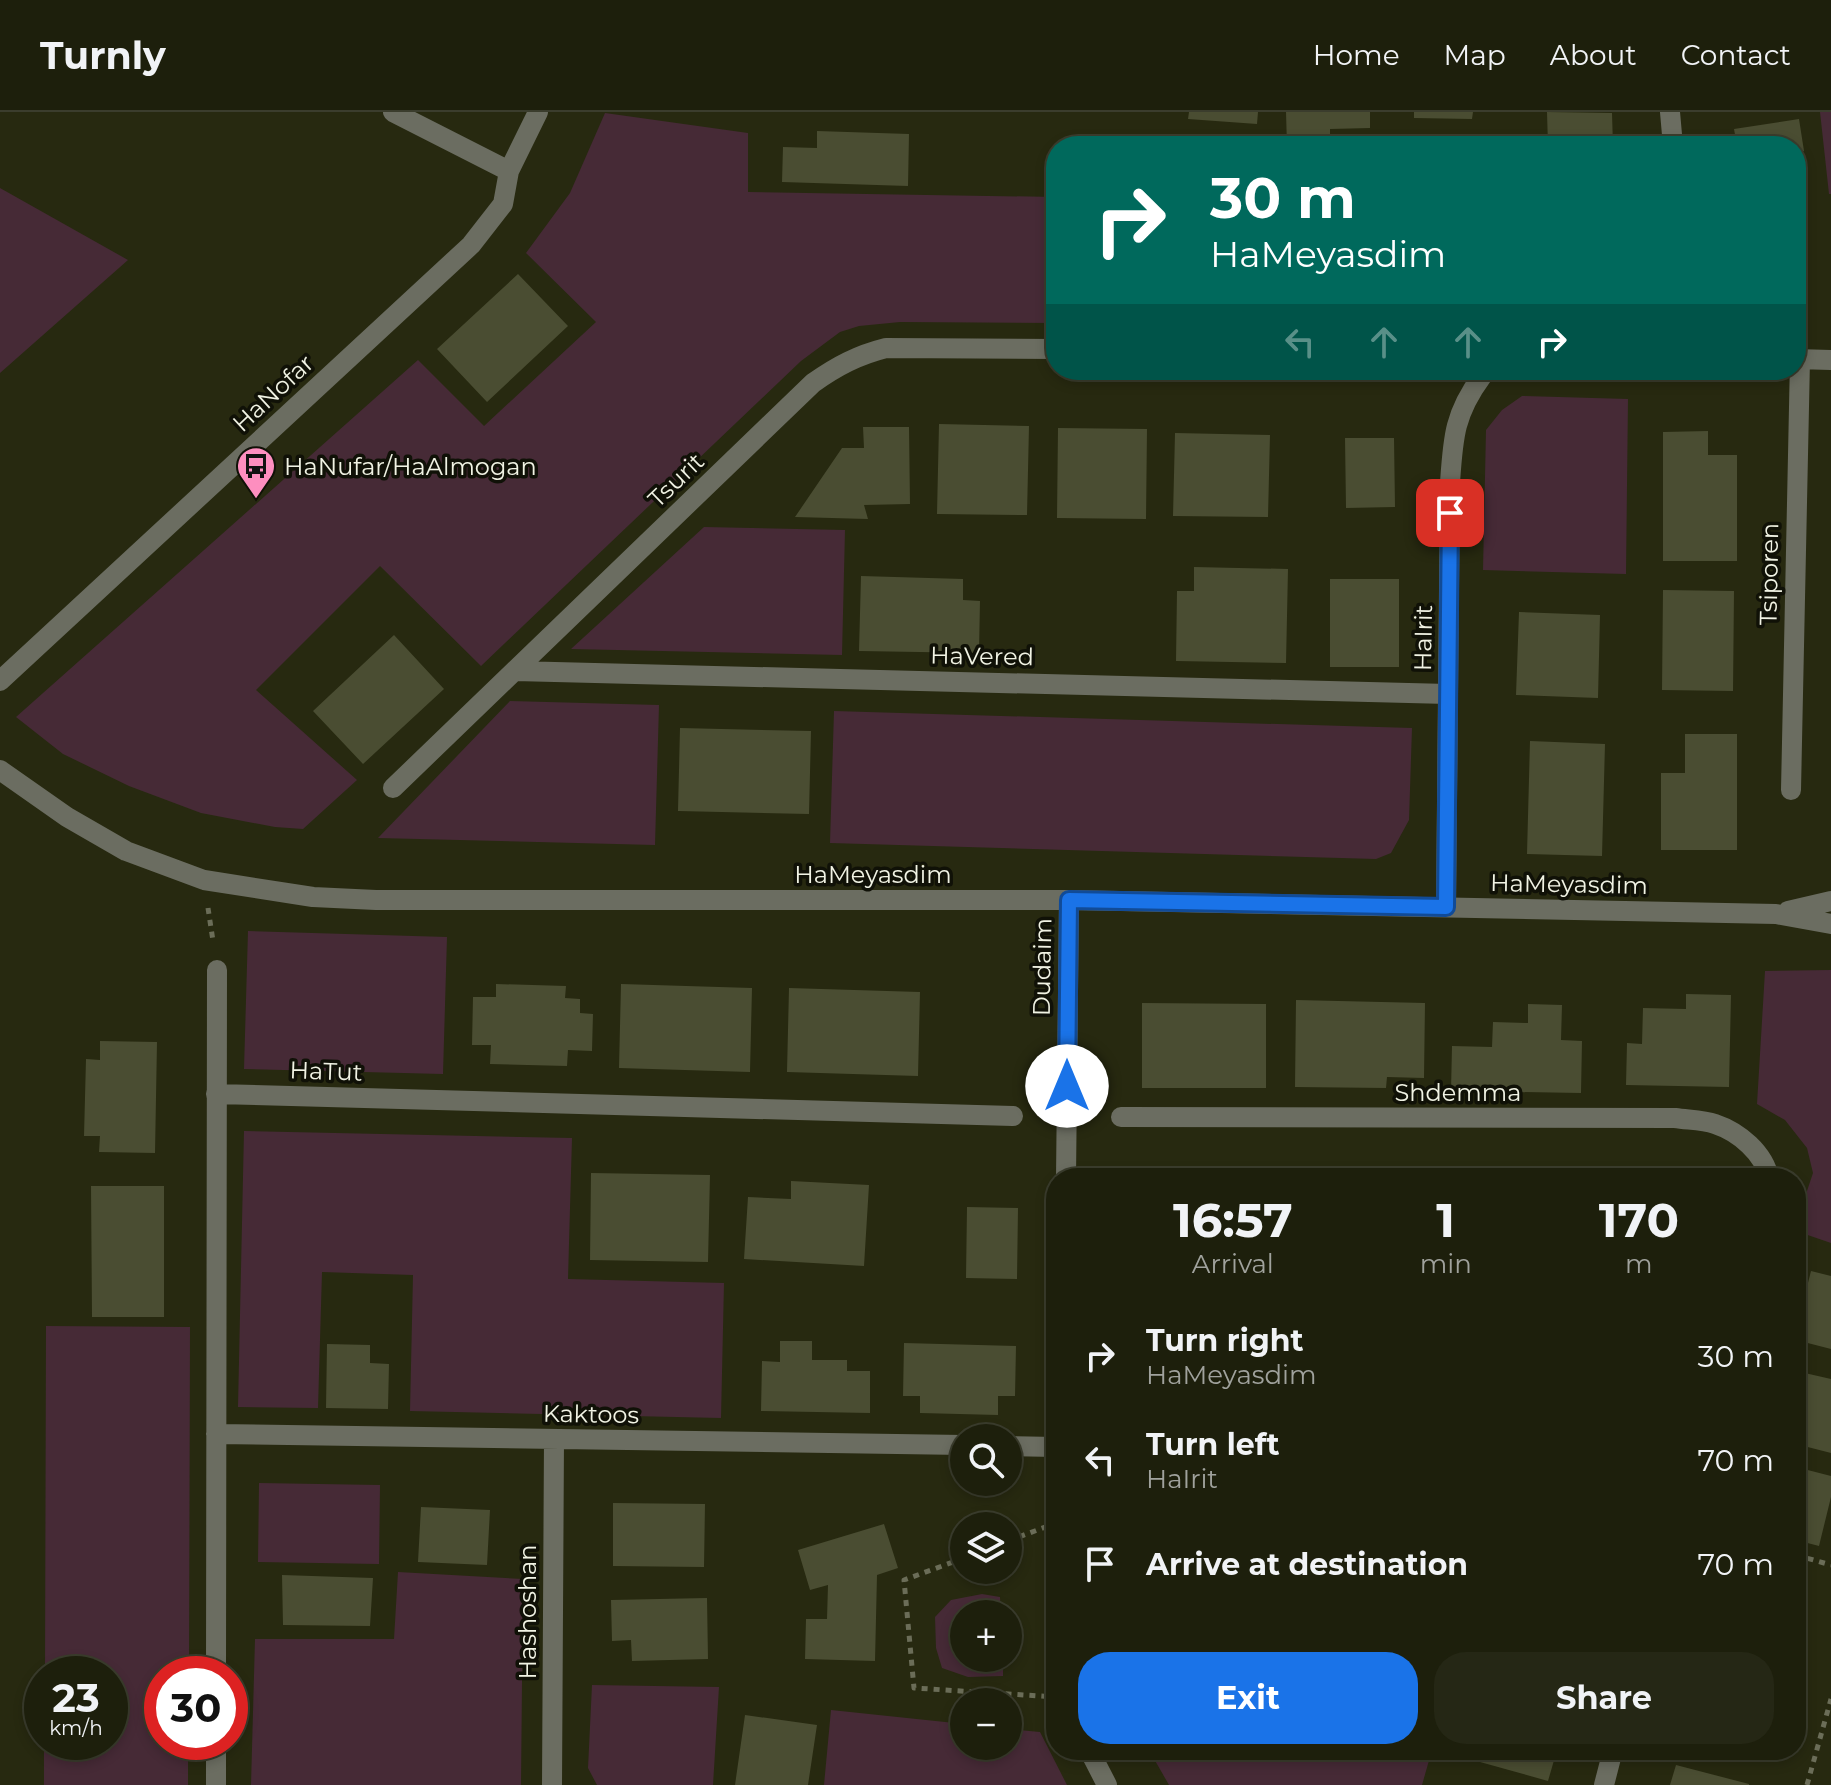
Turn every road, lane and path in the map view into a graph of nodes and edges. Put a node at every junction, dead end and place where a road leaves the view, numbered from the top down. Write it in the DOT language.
graph roads {
  1 [pos="393,112"];
  2 [pos="538,112"];
  3 [pos="1670,112"];
  4 [pos="1672,136"];
  5 [pos="509,171"];
  6 [pos="1046,349"];
  7 [pos="1806,359"];
  8 [pos="1831,360"];
  9 [pos="1477,380"];
  10 [pos="1798,380"];
  11 [pos="515,671"];
  12 [pos="0,681"];
  13 [pos="1448,694"];
  14 [pos="0,770"];
  15 [pos="393,788"];
  16 [pos="1791,790"];
  17 [pos="204,880"];
  18 [pos="1069,900"];
  19 [pos="1831,901"];
  20 [pos="1446,907"];
  21 [pos="1776,914"];
  22 [pos="1831,924"];
  23 [pos="217,970"];
  24 [pos="216,1094"];
  25 [pos="1013,1116"];
  26 [pos="1121,1117"];
  27 [pos="1066,1168"];
  28 [pos="1765,1168"];
  29 [pos="216,1434"];
  30 [pos="554,1439"];
  31 [pos="950,1445"];
  32 [pos="1022,1446"];
  33 [pos="1046,1447"];
  34 [pos="1046,1527"];
  35 [pos="1022,1536"];
  36 [pos="1806,1558"];
  37 [pos="950,1563"];
  38 [pos="1831,1565"];
  39 [pos="216,1656"];
  40 [pos="1046,1696"];
  41 [pos="1831,1699"];
  42 [pos="216,1760"];
  43 [pos="1094,1760"];
  44 [pos="1610,1760"];
  45 [pos="216,1785"];
  46 [pos="552,1785"];
  47 [pos="1107,1785"];
  48 [pos="1604,1785"];
  49 [pos="1807,1785"];
  1 -- 5 [label="street"];
  2 -- 5 [label="street, HaNofar"];
  3 -- 4 [label="street"];
  5 -- 12 [label="street, HaNofar"];
  6 -- 11 [label="street, Tsurit"];
  7 -- 8 [label="street"];
  9 -- 13 [label="street, HaIrit"];
  10 -- 16 [label="street, Tsiporen"];
  11 -- 13 [label="street, HaVered"];
  11 -- 15 [label="street, Tsurit"];
  13 -- 20 [label="street, HaIrit"];
  14 -- 17 [label="street, HaMeyasdim"];
  17 -- 18 [label="street, HaMeyasdim"];
  17 -- 23 [label="path"];
  18 -- 20 [label="street, HaMeyasdim"];
  18 -- 27 [label="street, Dudaim"];
  19 -- 21 [label="street, HaMeyasdim"];
  20 -- 21 [label="street, HaMeyasdim"];
  21 -- 22 [label="street, HaMeyasdim"];
  23 -- 24 [label="street"];
  24 -- 25 [label="street, HaTut"];
  24 -- 29 [label="street"];
  26 -- 28 [label="street, Shdemma"];
  29 -- 30 [label="street, Kaktoos"];
  29 -- 39 [label="street"];
  30 -- 31 [label="street, Kaktoos"];
  30 -- 46 [label="street, Hashoshan"];
  32 -- 33 [label="street"];
  34 -- 35 [label="path"];
  36 -- 38 [label="path"];
  37 -- 40 [label="path"];
  41 -- 49 [label="path"];
  42 -- 45 [label="street"];
  43 -- 47 [label="street"];
  44 -- 48 [label="street"];
}
